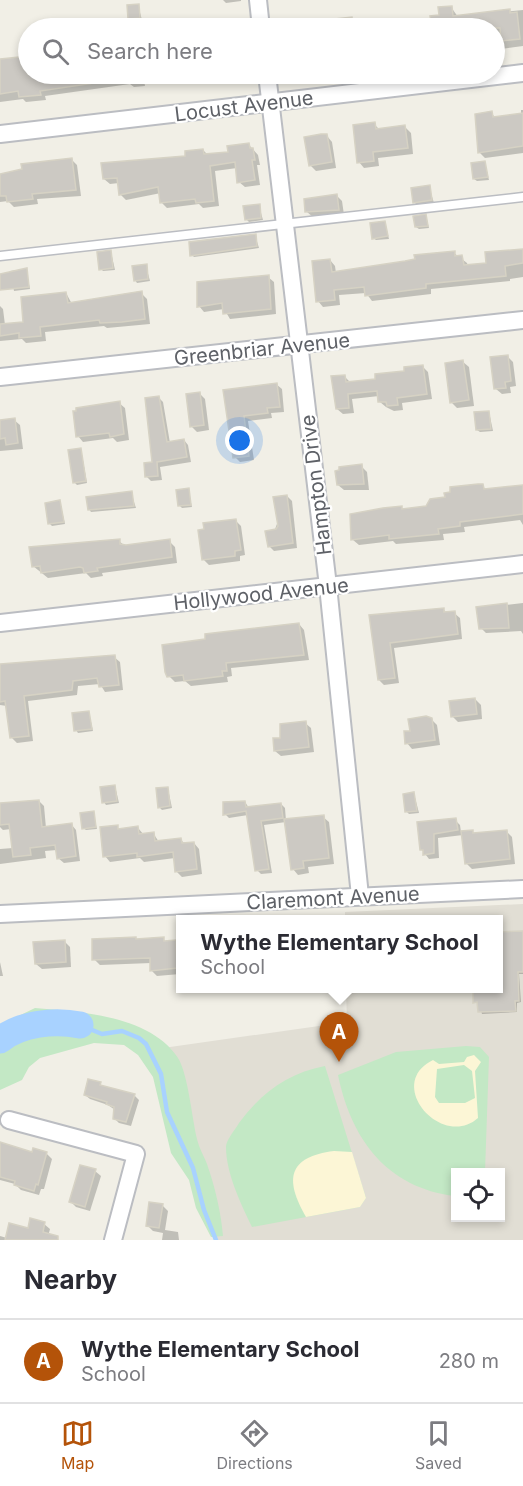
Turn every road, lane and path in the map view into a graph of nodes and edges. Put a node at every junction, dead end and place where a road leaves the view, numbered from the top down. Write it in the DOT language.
graph roads {
  1 [pos="258,0"];
  2 [pos="260,18"];
  3 [pos="523,72"];
  4 [pos="505,74"];
  5 [pos="268,84"];
  6 [pos="425,84"];
  7 [pos="270,103"];
  8 [pos="0,134"];
  9 [pos="523,197"];
  10 [pos="285,226"];
  11 [pos="0,256"];
  12 [pos="523,320"];
  13 [pos="299,346"];
  14 [pos="0,377"];
  15 [pos="523,564"];
  16 [pos="328,586"];
  17 [pos="0,623"];
  18 [pos="523,889"];
  19 [pos="360,896"];
  20 [pos="0,914"];
  21 [pos="9,1120"];
  22 [pos="113,1240"];
  1 -- 2 [label="street"];
  3 -- 4 [label="street, Locust Avenue"];
  5 -- 7 [label="street, Hampton Drive"];
  6 -- 7 [label="street, Locust Avenue"];
  7 -- 8 [label="street, Locust Avenue"];
  7 -- 10 [label="street, Hampton Drive"];
  9 -- 10 [label="lane"];
  10 -- 11 [label="lane"];
  10 -- 13 [label="street, Hampton Drive"];
  12 -- 13 [label="street, Greenbriar Avenue"];
  13 -- 14 [label="street, Greenbriar Avenue"];
  13 -- 16 [label="street, Hampton Drive"];
  15 -- 16 [label="street, Hollywood Avenue"];
  16 -- 17 [label="street, Hollywood Avenue"];
  16 -- 19 [label="street, Hampton Drive"];
  18 -- 19 [label="street, Claremont Avenue"];
  19 -- 20 [label="street, Claremont Avenue"];
  21 -- 22 [label="street"];
}
